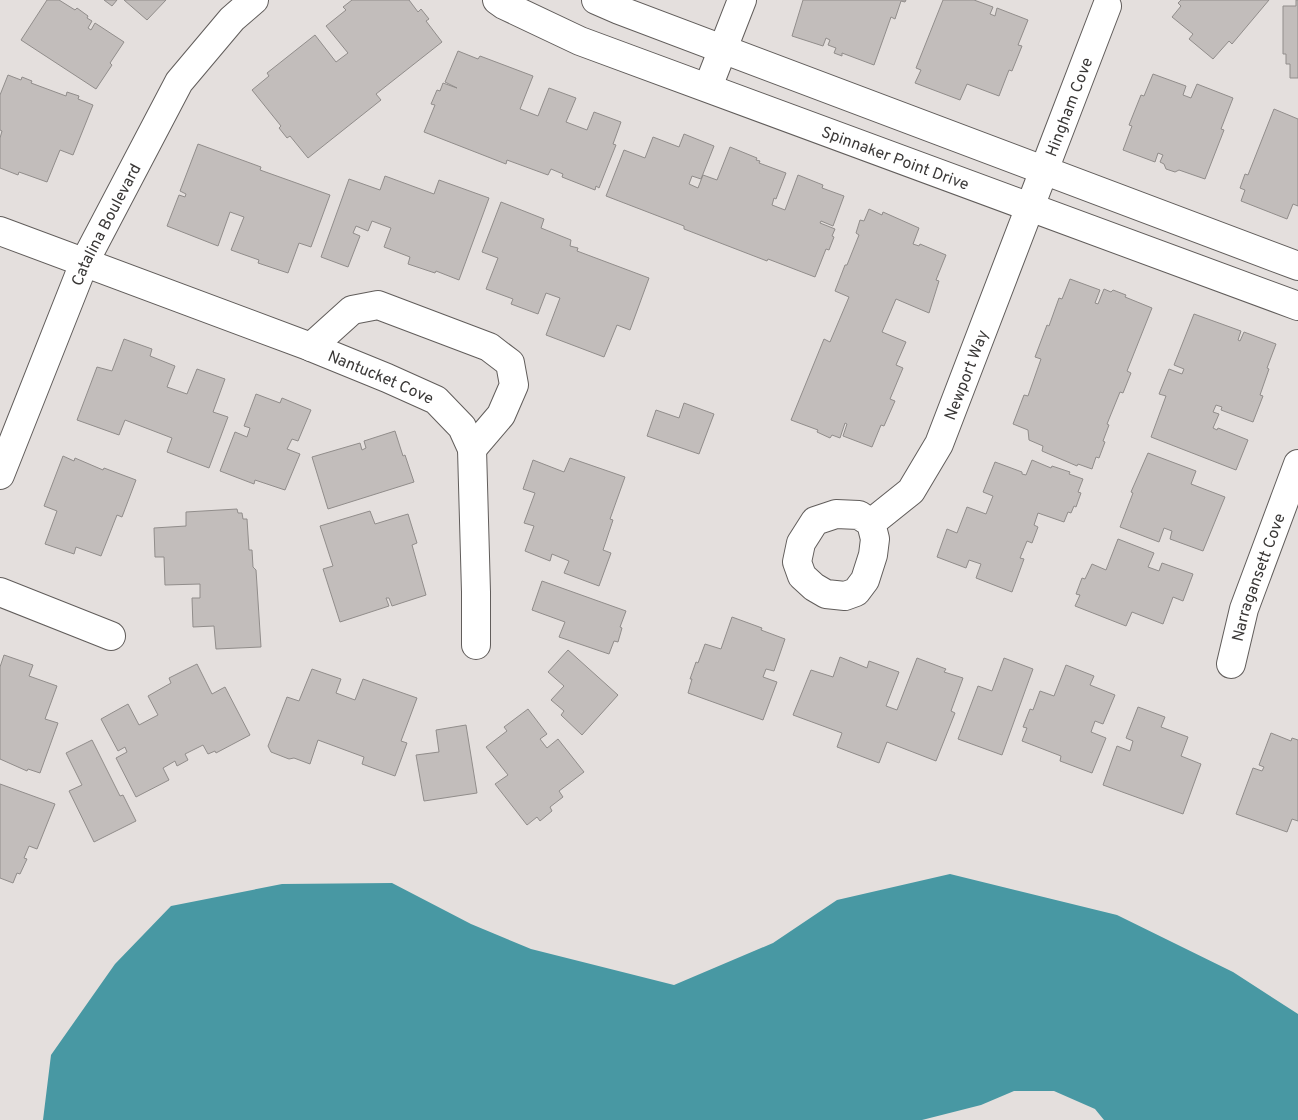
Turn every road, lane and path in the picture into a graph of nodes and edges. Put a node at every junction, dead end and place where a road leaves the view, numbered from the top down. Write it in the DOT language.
graph roads {
  1 [pos="254,0"];
  2 [pos="497,0"];
  3 [pos="596,0"];
  4 [pos="742,0"];
  5 [pos="1107,6"];
  6 [pos="723,49"];
  7 [pos="708,87"];
  8 [pos="1044,172"];
  9 [pos="1031,206"];
  10 [pos="0,231"];
  11 [pos="84,263"];
  12 [pos="1298,266"];
  13 [pos="1298,306"];
  14 [pos="311,347"];
  15 [pos="472,450"];
  16 [pos="1298,464"];
  17 [pos="0,475"];
  18 [pos="871,523"];
  19 [pos="0,592"];
  20 [pos="111,636"];
  21 [pos="476,645"];
  22 [pos="1231,664"];
  1 -- 11 [label="street, Catalina Boulevard"];
  2 -- 7 [label="street, Spinnaker Point Drive"];
  3 -- 6 [label="street"];
  4 -- 6 [label="street"];
  5 -- 8 [label="street, Hingham Cove"];
  6 -- 7 [label="street"];
  6 -- 8 [label="street"];
  7 -- 9 [label="street, Spinnaker Point Drive"];
  8 -- 9 [label="street, Hingham Cove"];
  8 -- 12 [label="street"];
  9 -- 13 [label="street, Spinnaker Point Drive"];
  9 -- 18 [label="street, Newport Way"];
  10 -- 11 [label="street, Nantucket Cove"];
  11 -- 14 [label="street, Nantucket Cove"];
  11 -- 17 [label="street, Catalina Boulevard"];
  14 -- 15 [label="street, Nantucket Cove"];
  14 -- 15 [label="street"];
  15 -- 21 [label="street, Nantucket Cove"];
  16 -- 22 [label="street, Narragansett Cove"];
  19 -- 20 [label="street"];
}
